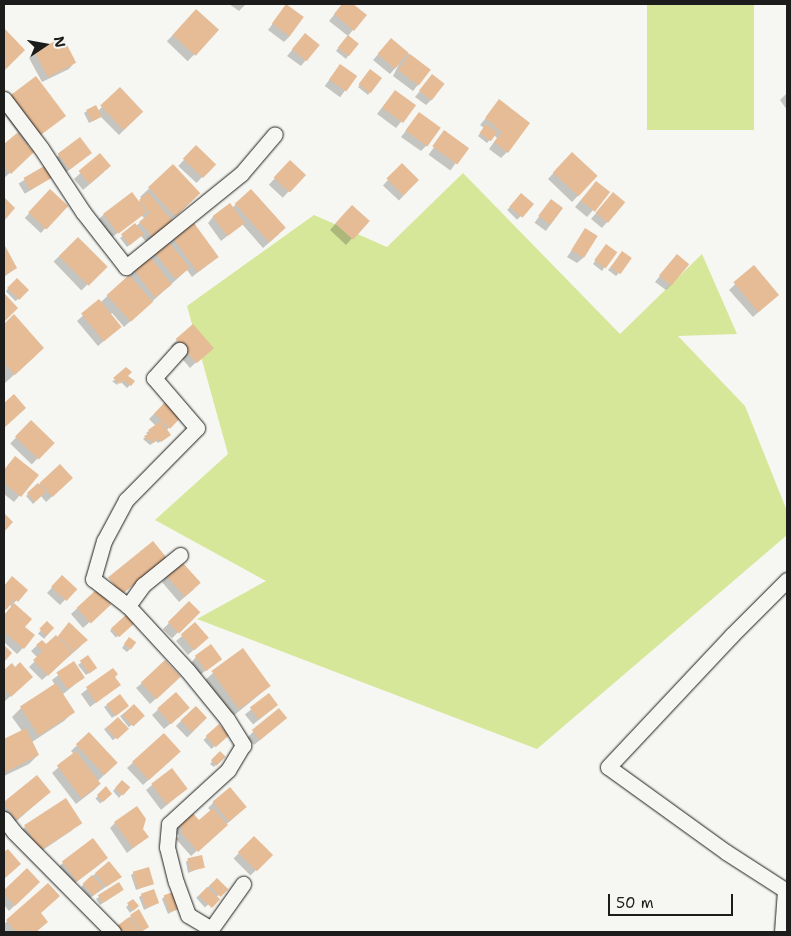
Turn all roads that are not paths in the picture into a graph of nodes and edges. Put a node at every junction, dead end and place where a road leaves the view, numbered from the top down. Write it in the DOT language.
graph roads {
  1 [pos="4,99"];
  2 [pos="276,134"];
  3 [pos="179,350"];
  4 [pos="180,555"];
  5 [pos="787,580"];
  6 [pos="128,606"];
  7 [pos="4,819"];
  8 [pos="243,884"];
  9 [pos="210,931"];
  10 [pos="114,932"];
  11 [pos="782,932"];
  1 -- 2 [label="street"];
  3 -- 6 [label="street"];
  4 -- 6 [label="street"];
  5 -- 11 [label="street"];
  6 -- 9 [label="street"];
  7 -- 10 [label="street"];
  8 -- 9 [label="street"];
}
